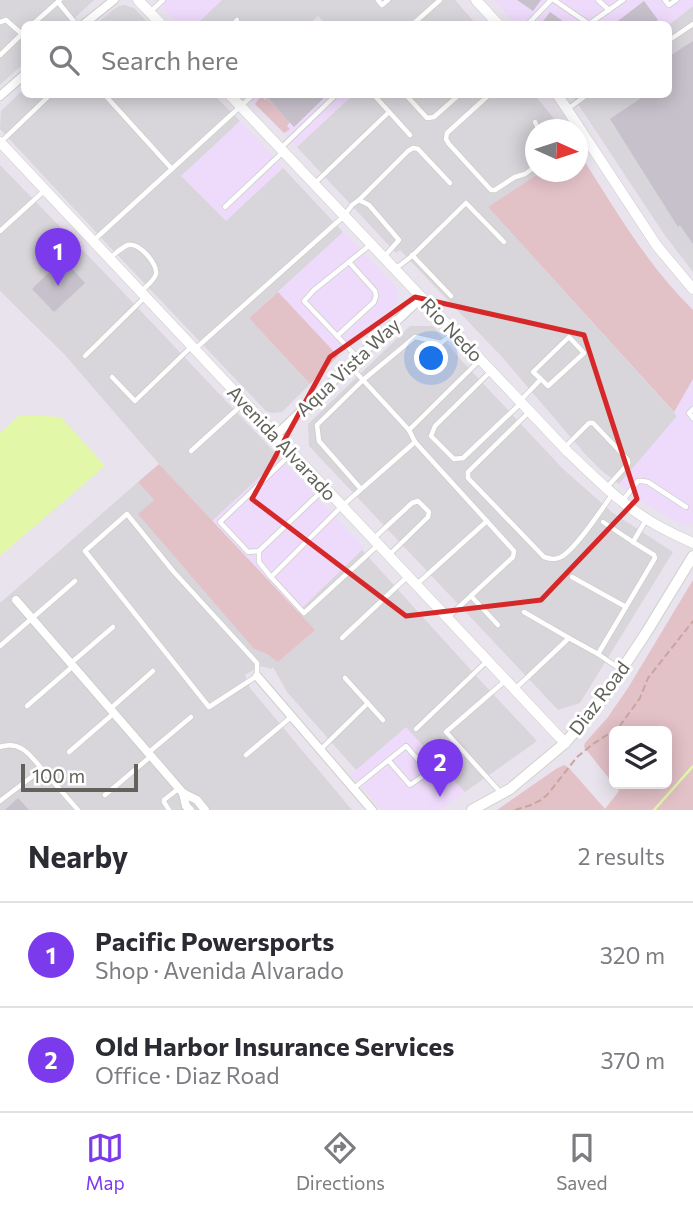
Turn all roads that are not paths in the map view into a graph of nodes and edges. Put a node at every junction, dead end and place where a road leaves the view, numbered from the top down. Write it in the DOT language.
graph roads {
  1 [pos="114,0"];
  2 [pos="138,0"];
  3 [pos="163,0"];
  4 [pos="378,0"];
  5 [pos="388,0"];
  6 [pos="440,0"];
  7 [pos="476,0"];
  8 [pos="552,0"];
  9 [pos="598,0"];
  10 [pos="623,0"];
  11 [pos="665,0"];
  12 [pos="676,0"];
  13 [pos="59,1"];
  14 [pos="609,10"];
  15 [pos="149,12"];
  16 [pos="36,21"];
  17 [pos="74,21"];
  18 [pos="93,21"];
  19 [pos="159,21"];
  20 [pos="416,21"];
  21 [pos="495,21"];
  22 [pos="531,21"];
  23 [pos="584,21"];
  24 [pos="593,21"];
  25 [pos="0,22"];
  26 [pos="693,24"];
  27 [pos="21,31"];
  28 [pos="21,35"];
  29 [pos="672,38"];
  30 [pos="0,55"];
  31 [pos="21,78"];
  32 [pos="0,96"];
  33 [pos="47,98"];
  34 [pos="108,98"];
  35 [pos="233,98"];
  36 [pos="250,98"];
  37 [pos="333,98"];
  38 [pos="377,98"];
  39 [pos="409,98"];
  40 [pos="455,98"];
  41 [pos="486,98"];
  42 [pos="560,98"];
  43 [pos="583,98"];
  44 [pos="241,107"];
  45 [pos="568,109"];
  46 [pos="389,112"];
  47 [pos="573,119"];
  48 [pos="410,135"];
  49 [pos="0,143"];
  50 [pos="588,144"];
  51 [pos="282,150"];
  52 [pos="8,151"];
  53 [pos="0,159"];
  54 [pos="172,169"];
  55 [pos="525,174"];
  56 [pos="450,183"];
  57 [pos="314,184"];
  58 [pos="45,190"];
  59 [pos="359,200"];
  60 [pos="225,207"];
  61 [pos="344,216"];
  62 [pos="0,231"];
  63 [pos="93,241"];
  64 [pos="504,242"];
  65 [pos="371,244"];
  66 [pos="412,255"];
  67 [pos="383,258"];
  68 [pos="110,259"];
  69 [pos="349,262"];
  70 [pos="394,270"];
  71 [pos="693,289"];
  72 [pos="143,294"];
  73 [pos="451,296"];
  74 [pos="421,298"];
  75 [pos="454,332"];
  76 [pos="337,336"];
  77 [pos="193,348"];
  78 [pos="85,356"];
  79 [pos="358,358"];
  80 [pos="481,359"];
  81 [pos="350,366"];
  82 [pos="492,371"];
  83 [pos="112,377"];
  84 [pos="541,379"];
  85 [pos="363,380"];
  86 [pos="521,401"];
  87 [pos="245,403"];
  88 [pos="693,409"];
  89 [pos="530,411"];
  90 [pos="693,418"];
  91 [pos="409,430"];
  92 [pos="275,436"];
  93 [pos="415,442"];
  94 [pos="564,448"];
  95 [pos="191,451"];
  96 [pos="292,453"];
  97 [pos="325,489"];
  98 [pos="361,489"];
  99 [pos="609,491"];
  100 [pos="622,501"];
  101 [pos="342,506"];
  102 [pos="686,507"];
  103 [pos="646,519"];
  104 [pos="487,521"];
  105 [pos="603,522"];
  106 [pos="376,542"];
  107 [pos="633,542"];
  108 [pos="693,543"];
  109 [pos="259,551"];
  110 [pos="388,555"];
  111 [pos="693,556"];
  112 [pos="408,576"];
  113 [pos="271,577"];
  114 [pos="572,577"];
  115 [pos="75,581"];
  116 [pos="416,585"];
  117 [pos="471,596"];
  118 [pos="16,600"];
  119 [pos="626,607"];
  120 [pos="524,611"];
  121 [pos="447,618"];
  122 [pos="32,619"];
  123 [pos="498,625"];
  124 [pos="113,627"];
  125 [pos="342,638"];
  126 [pos="569,638"];
  127 [pos="0,646"];
  128 [pos="597,654"];
  129 [pos="488,661"];
  130 [pos="72,665"];
  131 [pos="622,670"];
  132 [pos="153,671"];
  133 [pos="257,676"];
  134 [pos="345,678"];
  135 [pos="506,680"];
  136 [pos="515,689"];
  137 [pos="368,703"];
  138 [pos="27,706"];
  139 [pos="112,711"];
  140 [pos="291,716"];
  141 [pos="191,717"];
  142 [pos="383,720"];
  143 [pos="416,729"];
  144 [pos="565,743"];
  145 [pos="0,747"];
  146 [pos="320,749"];
  147 [pos="69,752"];
  148 [pos="149,755"];
  149 [pos="246,755"];
  150 [pos="389,761"];
  151 [pos="42,769"];
  152 [pos="354,789"];
  153 [pos="181,791"];
  154 [pos="501,794"];
  155 [pos="105,795"];
  156 [pos="0,801"];
  157 [pos="78,810"];
  158 [pos="169,810"];
  159 [pos="190,810"];
  160 [pos="205,810"];
  161 [pos="372,810"];
  162 [pos="472,810"];
  1 -- 18 [label="street"];
  2 -- 15 [label="street"];
  3 -- 15 [label="lane"];
  4 -- 5 [label="lane"];
  6 -- 20 [label="lane"];
  7 -- 21 [label="street"];
  8 -- 22 [label="lane"];
  8 -- 23 [label="lane"];
  9 -- 14 [label="lane"];
  10 -- 14 [label="lane"];
  11 -- 12 [label="lane"];
  13 -- 16 [label="lane"];
  13 -- 17 [label="lane"];
  14 -- 24 [label="lane"];
  15 -- 19 [label="street"];
  25 -- 27 [label="lane"];
  26 -- 29 [label="lane"];
  28 -- 30 [label="lane"];
  31 -- 32 [label="street"];
  33 -- 49 [label="lane"];
  34 -- 54 [label="lane"];
  35 -- 44 [label="street, Rio Nedo"];
  36 -- 44 [label="lane"];
  37 -- 51 [label="lane"];
  38 -- 46 [label="lane"];
  39 -- 40 [label="lane"];
  41 -- 55 [label="lane"];
  42 -- 45 [label="street"];
  43 -- 45 [label="lane"];
  44 -- 51 [label="street, Rio Nedo"];
  44 -- 54 [label="lane"];
  45 -- 47 [label="street"];
  46 -- 48 [label="lane"];
  46 -- 57 [label="lane"];
  49 -- 52 [label="street, Avenida Alvarado"];
  50 -- 71 [label="street"];
  51 -- 57 [label="street, Rio Nedo"];
  51 -- 60 [label="lane"];
  52 -- 53 [label="lane"];
  52 -- 58 [label="street, Avenida Alvarado"];
  54 -- 63 [label="lane"];
  56 -- 59 [label="lane"];
  57 -- 61 [label="street, Rio Nedo"];
  58 -- 62 [label="lane"];
  58 -- 63 [label="street, Avenida Alvarado"];
  59 -- 61 [label="lane"];
  59 -- 67 [label="lane"];
  61 -- 65 [label="street, Rio Nedo"];
  61 -- 77 [label="lane"];
  63 -- 68 [label="street, Avenida Alvarado"];
  64 -- 66 [label="lane"];
  65 -- 67 [label="street, Rio Nedo"];
  65 -- 69 [label="lane"];
  66 -- 70 [label="lane"];
  66 -- 73 [label="lane"];
  67 -- 70 [label="street, Rio Nedo"];
  68 -- 72 [label="street, Avenida Alvarado"];
  68 -- 72 [label="lane"];
  69 -- 76 [label="lane"];
  69 -- 76 [label="lane"];
  70 -- 74 [label="street, Rio Nedo"];
  72 -- 77 [label="street, Avenida Alvarado"];
  72 -- 78 [label="lane"];
  74 -- 75 [label="street, Rio Nedo"];
  74 -- 79 [label="street, Aqua Vista Way"];
  75 -- 80 [label="street, Rio Nedo"];
  75 -- 85 [label="lane"];
  76 -- 79 [label="lane"];
  77 -- 83 [label="lane"];
  77 -- 87 [label="street, Avenida Alvarado"];
  79 -- 81 [label="street, Aqua Vista Way"];
  80 -- 82 [label="street, Rio Nedo"];
  80 -- 91 [label="lane"];
  81 -- 85 [label="lane"];
  81 -- 92 [label="street, Aqua Vista Way"];
  82 -- 86 [label="street, Rio Nedo"];
  82 -- 86 [label="lane"];
  84 -- 84 [label="lane"];
  84 -- 86 [label="lane"];
  85 -- 91 [label="lane"];
  85 -- 98 [label="lane"];
  86 -- 89 [label="street, Rio Nedo"];
  87 -- 92 [label="street, Avenida Alvarado"];
  87 -- 95 [label="lane"];
  88 -- 90 [label="lane"];
  89 -- 94 [label="street, Rio Nedo"];
  89 -- 99 [label="lane"];
  91 -- 93 [label="lane"];
  92 -- 96 [label="street, Avenida Alvarado"];
  93 -- 98 [label="lane"];
  93 -- 104 [label="lane"];
  94 -- 99 [label="street, Rio Nedo"];
  94 -- 99 [label="lane"];
  96 -- 97 [label="street, Avenida Alvarado"];
  96 -- 109 [label="lane"];
  97 -- 101 [label="street, Avenida Alvarado"];
  97 -- 109 [label="lane"];
  98 -- 101 [label="lane"];
  99 -- 100 [label="street, Rio Nedo"];
  100 -- 102 [label="lane"];
  100 -- 103 [label="street, Rio Nedo"];
  101 -- 106 [label="street, Avenida Alvarado"];
  101 -- 113 [label="lane"];
  103 -- 107 [label="lane"];
  103 -- 108 [label="street, Rio Nedo"];
  104 -- 116 [label="lane"];
  104 -- 117 [label="lane"];
  105 -- 107 [label="lane"];
  106 -- 110 [label="street, Avenida Alvarado"];
  106 -- 110 [label="lane"];
  106 -- 113 [label="lane"];
  107 -- 119 [label="lane"];
  109 -- 113 [label="lane"];
  110 -- 112 [label="street, Avenida Alvarado"];
  111 -- 131 [label="main road, Diaz Road"];
  112 -- 116 [label="street, Avenida Alvarado"];
  112 -- 125 [label="lane"];
  114 -- 119 [label="lane"];
  115 -- 122 [label="lane"];
  116 -- 121 [label="street, Avenida Alvarado"];
  117 -- 121 [label="lane"];
  117 -- 123 [label="lane"];
  118 -- 122 [label="street"];
  119 -- 128 [label="lane"];
  120 -- 126 [label="lane"];
  121 -- 129 [label="street, Avenida Alvarado"];
  122 -- 127 [label="lane"];
  122 -- 130 [label="street"];
  124 -- 130 [label="lane"];
  126 -- 128 [label="lane"];
  126 -- 136 [label="lane"];
  128 -- 131 [label="lane"];
  129 -- 135 [label="street, Avenida Alvarado"];
  129 -- 143 [label="lane"];
  130 -- 138 [label="lane"];
  130 -- 139 [label="street"];
  131 -- 144 [label="main road, Diaz Road"];
  132 -- 139 [label="lane"];
  133 -- 133 [label="lane"];
  133 -- 140 [label="street"];
  134 -- 137 [label="lane"];
  135 -- 136 [label="street, Avenida Alvarado"];
  135 -- 154 [label="lane"];
  136 -- 144 [label="street, Avenida Alvarado"];
  137 -- 142 [label="lane"];
  137 -- 146 [label="lane"];
  139 -- 147 [label="lane"];
  139 -- 148 [label="street"];
  140 -- 146 [label="street"];
  140 -- 149 [label="lane"];
  141 -- 148 [label="lane"];
  144 -- 154 [label="main road, Diaz Road"];
  145 -- 151 [label="lane"];
  146 -- 152 [label="street"];
  148 -- 153 [label="street"];
  148 -- 155 [label="lane"];
  150 -- 150 [label="lane"];
  150 -- 152 [label="lane"];
  151 -- 156 [label="lane"];
  151 -- 157 [label="lane"];
  152 -- 161 [label="street"];
  153 -- 158 [label="lane"];
  153 -- 159 [label="street"];
  153 -- 160 [label="street"];
  154 -- 162 [label="main road, Diaz Road"];
}
